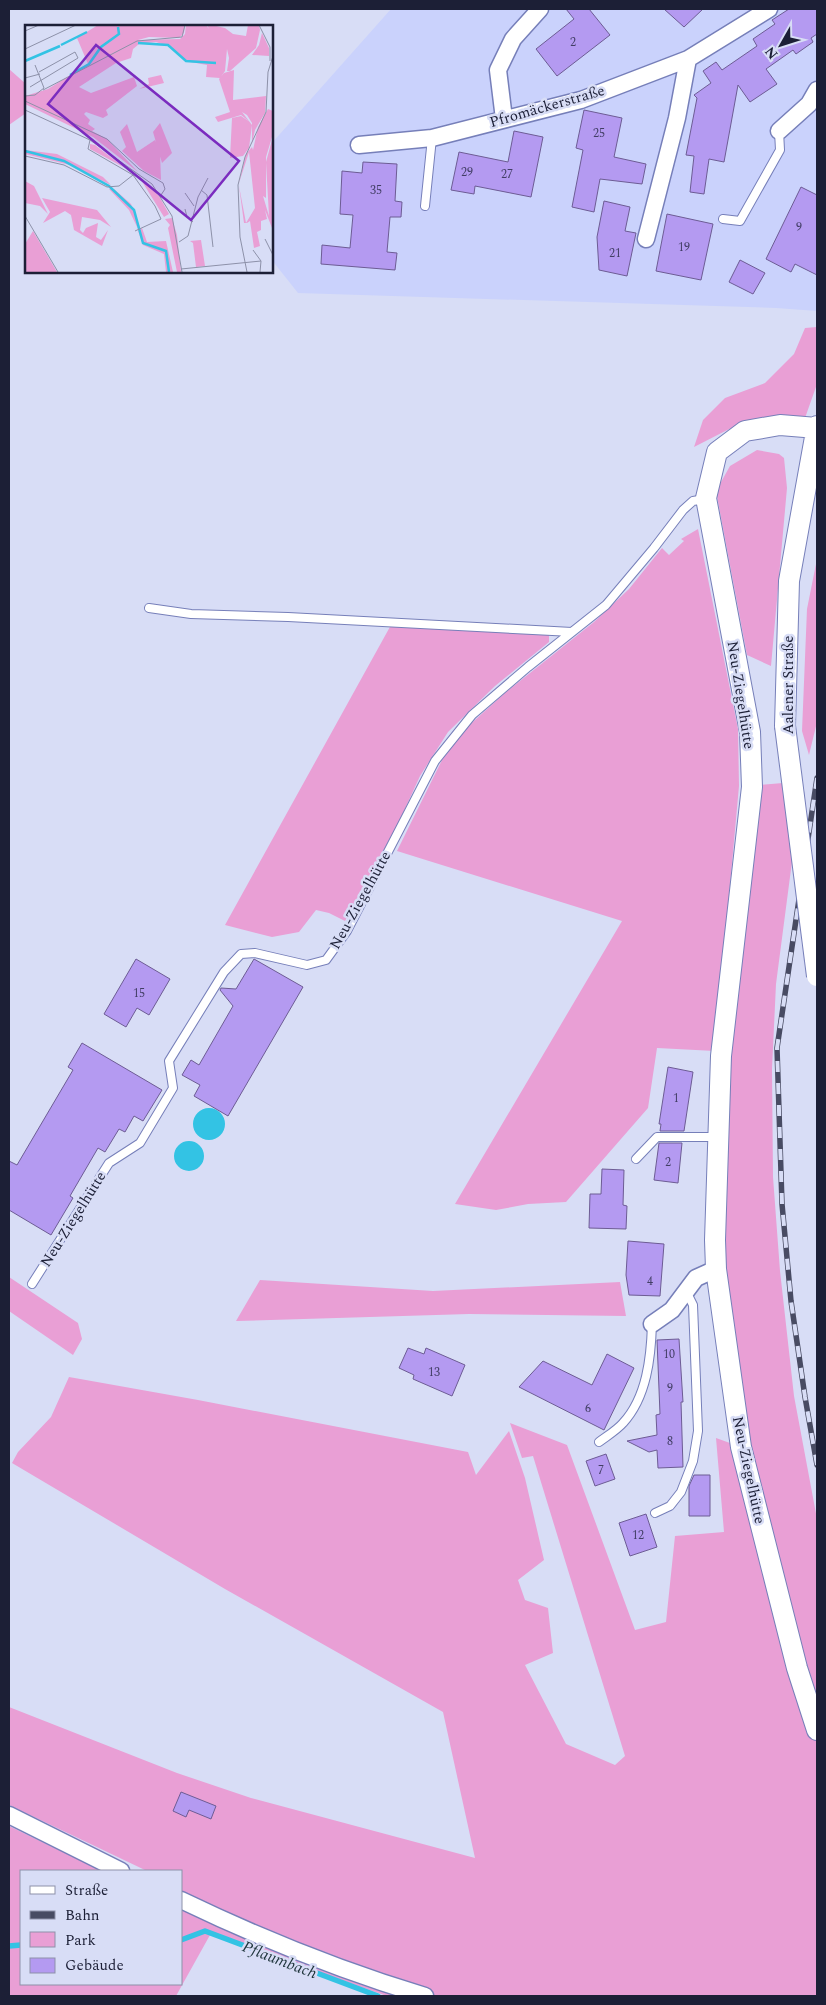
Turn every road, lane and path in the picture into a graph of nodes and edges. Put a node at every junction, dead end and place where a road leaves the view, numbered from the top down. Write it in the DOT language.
graph roads {
  1 [pos="540,9"];
  2 [pos="768,9"];
  3 [pos="688,59"];
  4 [pos="817,90"];
  5 [pos="504,119"];
  6 [pos="779,131"];
  7 [pos="432,138"];
  8 [pos="359,145"];
  9 [pos="424,206"];
  10 [pos="723,219"];
  11 [pos="646,239"];
  12 [pos="817,427"];
  13 [pos="706,498"];
  14 [pos="149,608"];
  15 [pos="572,632"];
  16 [pos="817,976"];
  17 [pos="718,1137"];
  18 [pos="636,1159"];
  19 [pos="716,1269"];
  20 [pos="32,1284"];
  21 [pos="686,1291"];
  22 [pos="652,1324"];
  23 [pos="599,1442"];
  24 [pos="655,1513"];
  25 [pos="817,1730"];
  26 [pos="9,1815"];
  27 [pos="119,1870"];
  28 [pos="182,1900"];
  29 [pos="425,1996"];
  1 -- 5 [label="street"];
  2 -- 3 [label="street, Pfromäckerstraße"];
  3 -- 5 [label="street, Pfromäckerstraße"];
  3 -- 11 [label="street"];
  4 -- 6 [label="street"];
  5 -- 7 [label="street, Pfromäckerstraße"];
  6 -- 10 [label="lane"];
  7 -- 8 [label="street, Pfromäckerstraße"];
  7 -- 9 [label="lane"];
  12 -- 13 [label="street, Neu-Ziegelhütte"];
  12 -- 16 [label="street, Aalener Straße, bridge"];
  13 -- 15 [label="lane"];
  13 -- 17 [label="street, Neu-Ziegelhütte"];
  14 -- 15 [label="lane"];
  15 -- 20 [label="lane, Neu-Ziegelhütte"];
  17 -- 18 [label="lane"];
  17 -- 19 [label="street, Neu-Ziegelhütte"];
  19 -- 21 [label="street"];
  19 -- 25 [label="street, Neu-Ziegelhütte"];
  21 -- 22 [label="street"];
  21 -- 24 [label="lane"];
  22 -- 23 [label="lane"];
  26 -- 27 [label="street"];
  28 -- 29 [label="street"];
}
